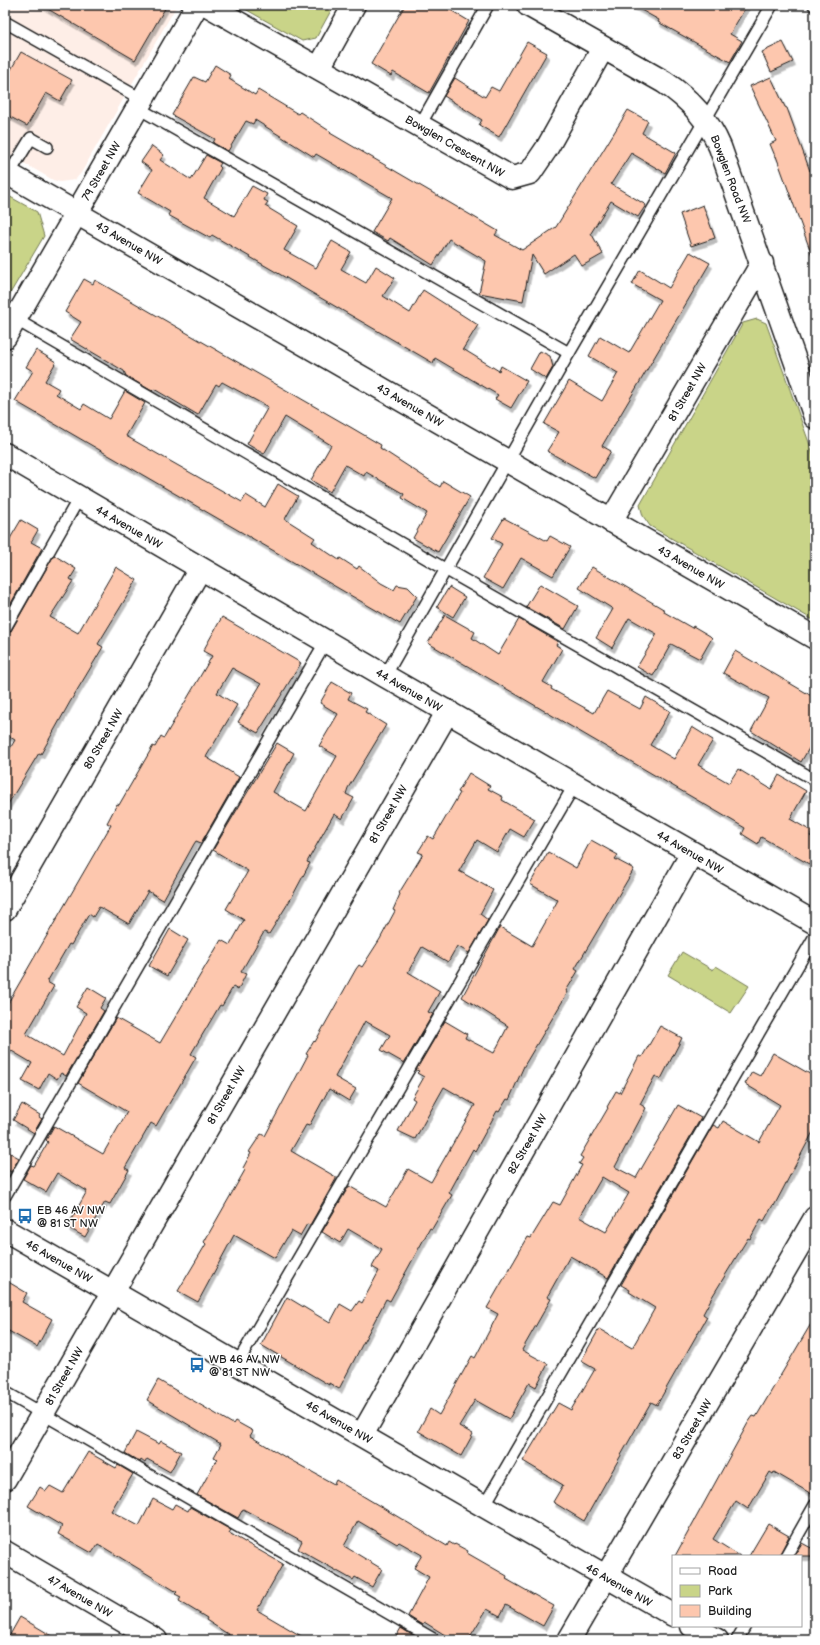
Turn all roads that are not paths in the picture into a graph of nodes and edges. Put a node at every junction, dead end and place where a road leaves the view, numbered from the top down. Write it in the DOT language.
graph roads {
  1 [pos="197,5"];
  2 [pos="207,5"];
  3 [pos="354,5"];
  4 [pos="488,5"];
  5 [pos="528,5"];
  6 [pos="772,5"];
  7 [pos="5,22"];
  8 [pos="603,48"];
  9 [pos="319,68"];
  10 [pos="140,104"];
  11 [pos="706,120"];
  12 [pos="420,125"];
  13 [pos="47,147"];
  14 [pos="7,173"];
  15 [pos="77,212"];
  16 [pos="762,263"];
  17 [pos="10,328"];
  18 [pos="569,353"];
  19 [pos="815,417"];
  20 [pos="5,454"];
  21 [pos="508,462"];
  22 [pos="79,498"];
  23 [pos="611,521"];
  24 [pos="200,569"];
  25 [pos="446,569"];
  26 [pos="5,628"];
  27 [pos="815,638"];
  28 [pos="326,641"];
  29 [pos="385,676"];
  30 [pos="448,712"];
  31 [pos="815,780"];
  32 [pos="575,784"];
  33 [pos="692,854"];
  34 [pos="5,909"];
  35 [pos="815,923"];
  36 [pos="815,936"];
  37 [pos="5,1196"];
  38 [pos="815,1218"];
  39 [pos="5,1230"];
  40 [pos="113,1292"];
  41 [pos="237,1364"];
  42 [pos="5,1392"];
  43 [pos="42,1414"];
  44 [pos="362,1435"];
  45 [pos="5,1479"];
  46 [pos="815,1505"];
  47 [pos="484,1506"];
  48 [pos="5,1552"];
  49 [pos="787,1555"];
  50 [pos="606,1578"];
  51 [pos="672,1615"];
  52 [pos="694,1627"];
  53 [pos="744,1627"];
  54 [pos="156,1640"];
  55 [pos="435,1640"];
  56 [pos="569,1640"];
  57 [pos="717,1640"];
  58 [pos="737,1640"];
  1 -- 10 [label="street, 79 Street NW"];
  2 -- 9 [label="street, Bowglen Crescent NW"];
  3 -- 9 [label="street"];
  4 -- 12 [label="lane"];
  5 -- 8 [label="street, Bowglen Road NW"];
  6 -- 11 [label="lane"];
  7 -- 10 [label="lane"];
  8 -- 11 [label="street, Bowglen Road NW"];
  8 -- 12 [label="street, Bowglen Crescent NW"];
  9 -- 12 [label="street, Bowglen Crescent NW"];
  10 -- 15 [label="street, 79 Street NW"];
  10 -- 18 [label="lane"];
  11 -- 16 [label="street, Bowglen Road NW"];
  11 -- 18 [label="lane"];
  13 -- 14 [label="lane"];
  14 -- 15 [label="street, 43 Avenue NW"];
  15 -- 17 [label="street, 79 Street NW"];
  15 -- 21 [label="street, 43 Avenue NW"];
  16 -- 19 [label="street, Bowglen Road NW"];
  16 -- 23 [label="street, 81 Street NW"];
  17 -- 25 [label="lane"];
  18 -- 21 [label="lane"];
  20 -- 22 [label="street, 44 Avenue NW"];
  21 -- 23 [label="street, 43 Avenue NW"];
  21 -- 25 [label="lane"];
  22 -- 24 [label="street, 44 Avenue NW"];
  22 -- 26 [label="lane"];
  23 -- 27 [label="street, 43 Avenue NW"];
  24 -- 28 [label="street, 44 Avenue NW"];
  24 -- 34 [label="street, 80 Street NW"];
  25 -- 29 [label="lane"];
  25 -- 31 [label="lane"];
  28 -- 29 [label="street, 44 Avenue NW"];
  28 -- 37 [label="lane"];
  29 -- 30 [label="street, 44 Avenue NW"];
  30 -- 32 [label="street, 44 Avenue NW"];
  30 -- 40 [label="street, 81 Street NW"];
  32 -- 33 [label="street, 44 Avenue NW"];
  32 -- 41 [label="lane"];
  33 -- 35 [label="street, 44 Avenue NW"];
  33 -- 44 [label="street, 82 Street NW"];
  36 -- 47 [label="lane"];
  38 -- 50 [label="street, 83 Street NW"];
  39 -- 40 [label="street, 46 Avenue NW"];
  40 -- 41 [label="street, 46 Avenue NW"];
  40 -- 43 [label="street, 81 Street NW"];
  41 -- 44 [label="street, 46 Avenue NW"];
  42 -- 43 [label="lane"];
  43 -- 45 [label="street, 81 Street NW"];
  43 -- 55 [label="lane"];
  44 -- 47 [label="street, 46 Avenue NW"];
  46 -- 49 [label="lane"];
  47 -- 50 [label="street, 46 Avenue NW"];
  48 -- 54 [label="street, 47 Avenue NW"];
  50 -- 51 [label="street, 46 Avenue NW"];
  50 -- 56 [label="street, 83 Street NW"];
  52 -- 57 [label="street"];
  53 -- 58 [label="lane"];
}
